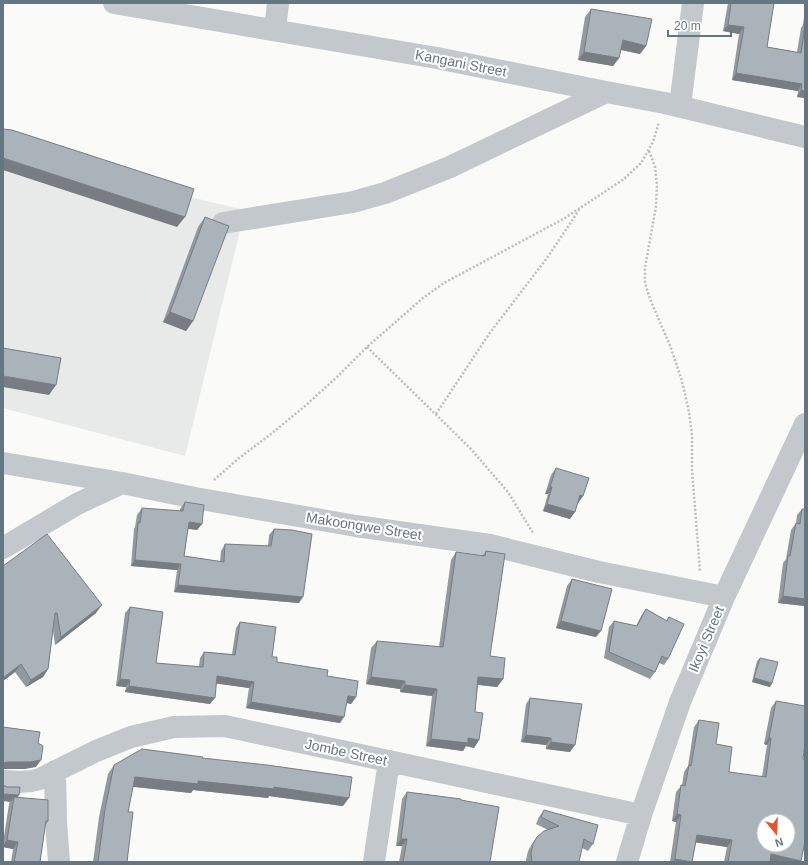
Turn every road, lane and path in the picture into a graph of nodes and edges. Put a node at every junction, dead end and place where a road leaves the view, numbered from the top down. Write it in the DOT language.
graph roads {
  1 [pos="114,3"];
  2 [pos="278,3"];
  3 [pos="693,3"];
  4 [pos="275,30"];
  5 [pos="606,92"];
  6 [pos="672,105"];
  7 [pos="805,137"];
  8 [pos="648,150"];
  9 [pos="580,208"];
  10 [pos="223,223"];
  11 [pos="366,346"];
  12 [pos="436,414"];
  13 [pos="805,424"];
  14 [pos="805,462"];
  15 [pos="3,463"];
  16 [pos="784,468"];
  17 [pos="122,483"];
  18 [pos="195,498"];
  19 [pos="3,548"];
  20 [pos="550,560"];
  21 [pos="701,591"];
  22 [pos="724,597"];
  23 [pos="389,761"];
  24 [pos="55,771"];
  25 [pos="3,781"];
  26 [pos="641,815"];
  27 [pos="59,862"];
  28 [pos="374,862"];
  29 [pos="626,862"];
  1 -- 4 [label="street, Kangani Street"];
  2 -- 4 [label="street"];
  3 -- 6 [label="street"];
  4 -- 5 [label="street, Kangani Street"];
  5 -- 6 [label="street, Kangani Street"];
  5 -- 10 [label="street"];
  6 -- 7 [label="street, Kangani Street"];
  6 -- 8 [label="path"];
  8 -- 9 [label="path"];
  8 -- 21 [label="path"];
  9 -- 11 [label="path"];
  9 -- 12 [label="path"];
  11 -- 12 [label="path"];
  11 -- 18 [label="path"];
  12 -- 20 [label="path"];
  13 -- 16 [label="street, Ikoyi Street"];
  14 -- 16 [label="street"];
  15 -- 17 [label="street, Makoongwe Street"];
  16 -- 22 [label="street, Ikoyi Street"];
  17 -- 18 [label="street, Makoongwe Street"];
  17 -- 19 [label="street"];
  18 -- 20 [label="street, Makoongwe Street"];
  20 -- 21 [label="street, Makoongwe Street"];
  21 -- 22 [label="street, Makoongwe Street"];
  22 -- 26 [label="street, Ikoyi Street"];
  23 -- 24 [label="street, Jombe Street"];
  23 -- 26 [label="street, Jombe Street"];
  23 -- 28 [label="street"];
  24 -- 25 [label="street, Jombe Street"];
  24 -- 27 [label="street"];
  26 -- 29 [label="street, Ikoyi Street"];
}
